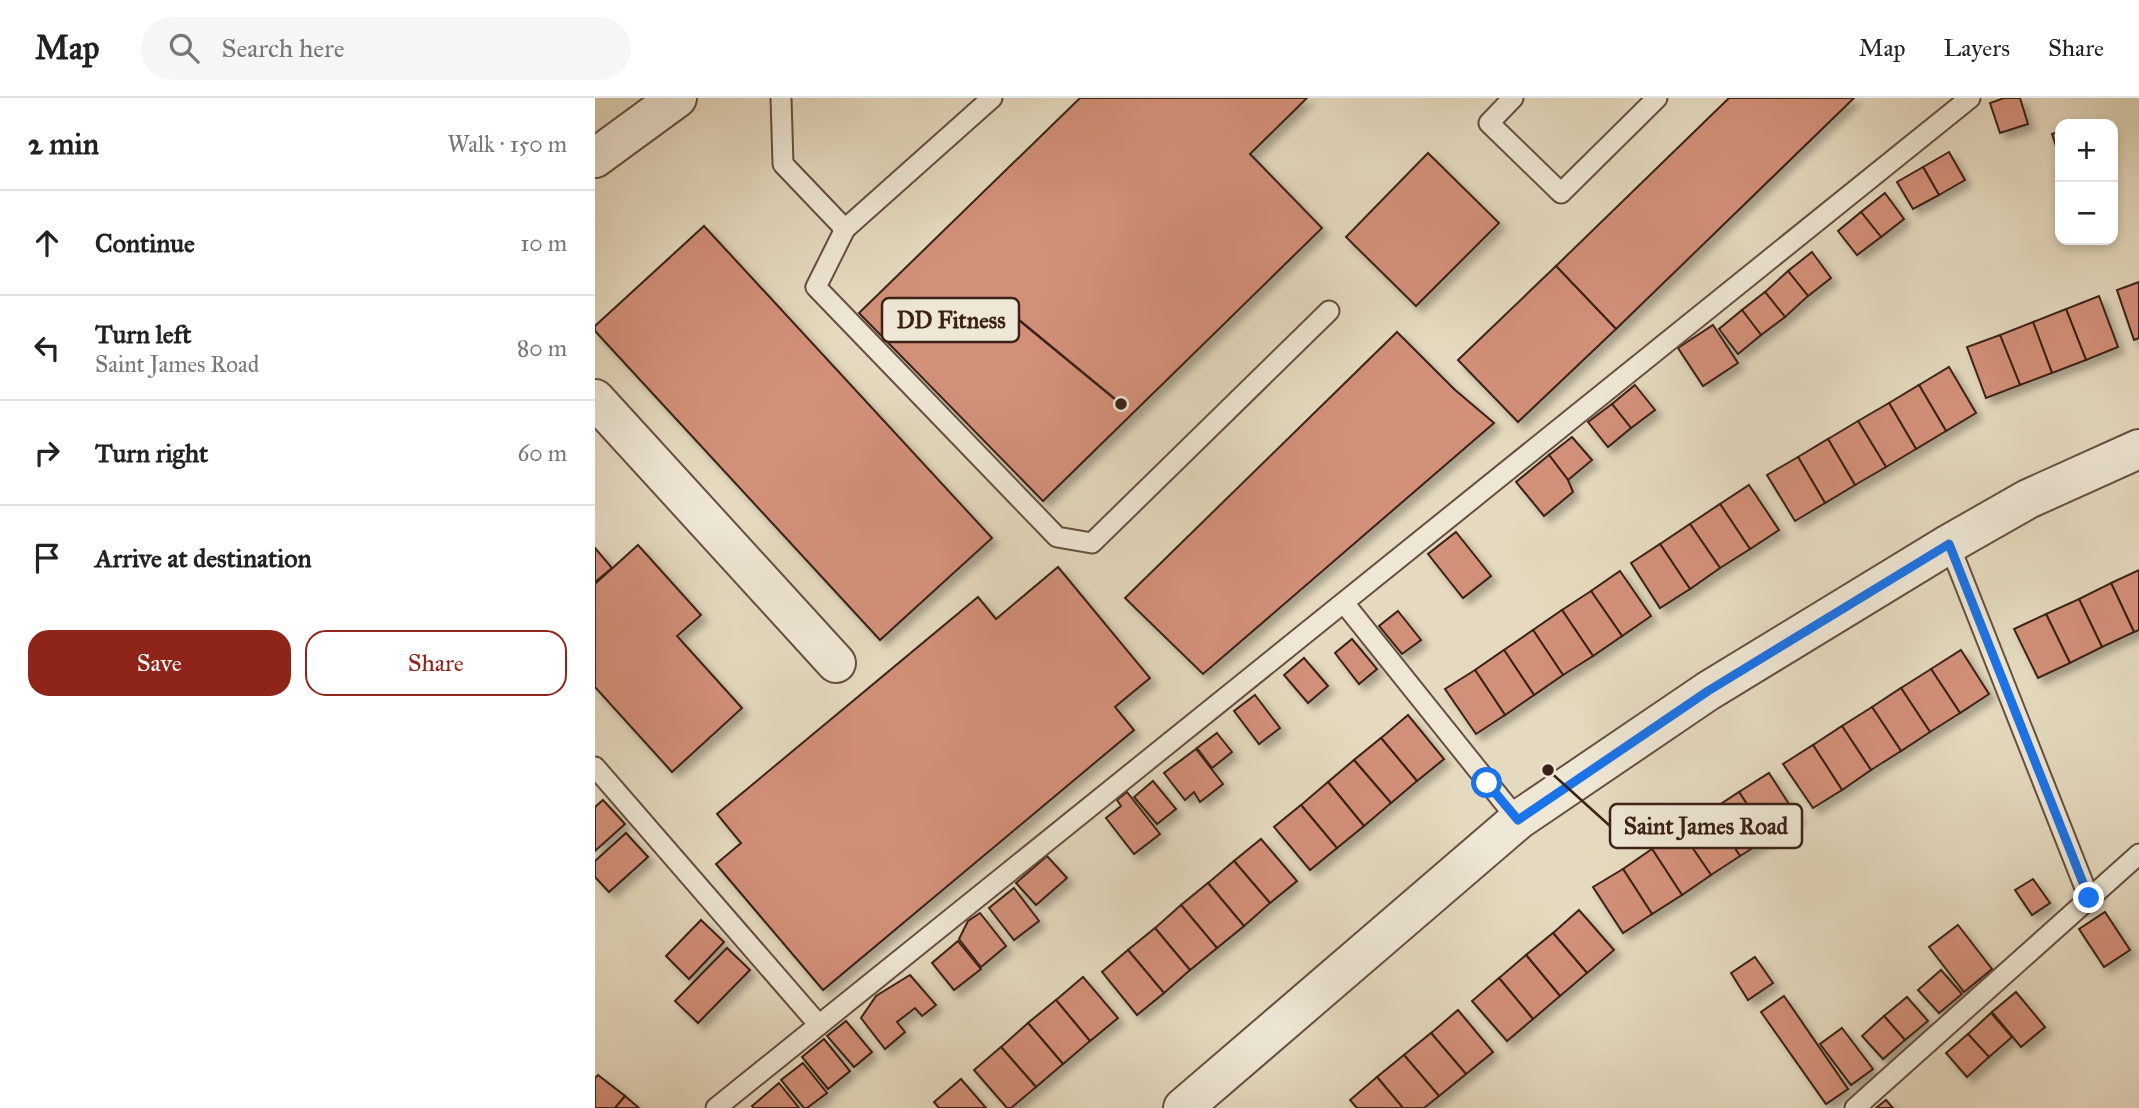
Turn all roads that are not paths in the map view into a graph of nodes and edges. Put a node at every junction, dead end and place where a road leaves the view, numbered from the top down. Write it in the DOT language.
graph roads {
  1 [pos="677,98"];
  2 [pos="781,98"];
  3 [pos="992,98"];
  4 [pos="1513,98"];
  5 [pos="1657,98"];
  6 [pos="1971,98"];
  7 [pos="595,158"];
  8 [pos="845,229"];
  9 [pos="1329,312"];
  10 [pos="595,399"];
  11 [pos="2139,449"];
  12 [pos="1949,544"];
  13 [pos="1343,603"];
  14 [pos="836,663"];
  15 [pos="595,767"];
  16 [pos="1518,820"];
  17 [pos="2139,854"];
  18 [pos="2089,898"];
  19 [pos="819,1025"];
  20 [pos="716,1108"];
  21 [pos="1183,1108"];
  22 [pos="1855,1108"];
  1 -- 7 [label="street"];
  2 -- 8 [label="lane"];
  3 -- 8 [label="lane"];
  4 -- 5 [label="lane"];
  6 -- 13 [label="lane"];
  8 -- 9 [label="lane"];
  10 -- 14 [label="street"];
  11 -- 12 [label="street"];
  12 -- 16 [label="street"];
  12 -- 18 [label="lane"];
  13 -- 16 [label="lane"];
  13 -- 19 [label="lane"];
  15 -- 19 [label="lane"];
  16 -- 21 [label="street"];
  17 -- 18 [label="lane"];
  18 -- 22 [label="lane"];
  19 -- 20 [label="lane"];
}
